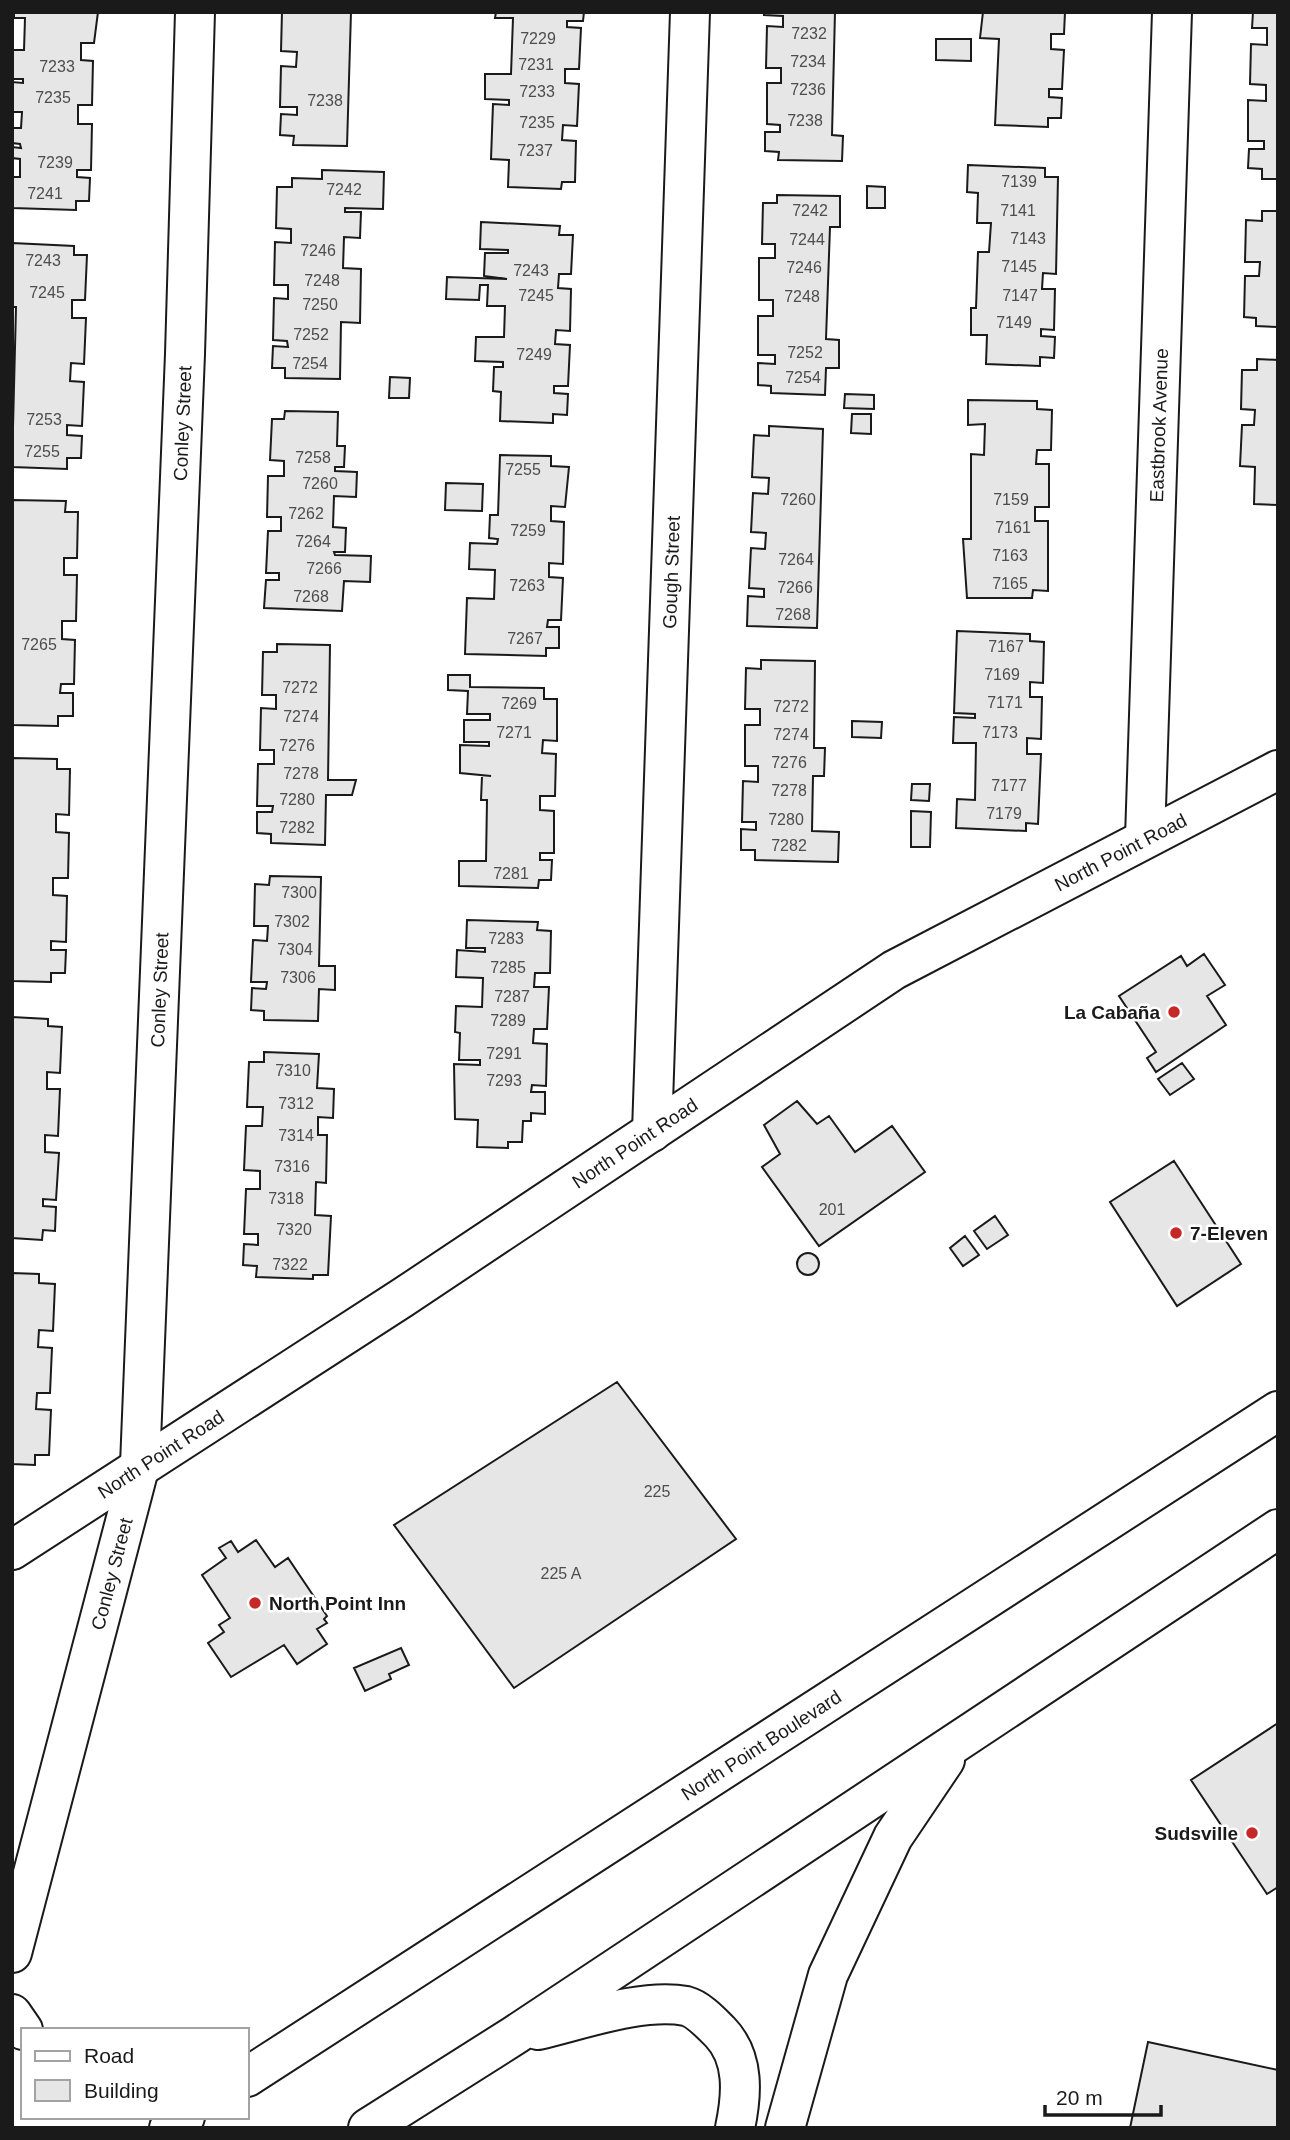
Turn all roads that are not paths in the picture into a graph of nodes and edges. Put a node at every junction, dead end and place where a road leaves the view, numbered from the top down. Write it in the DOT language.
graph roads {
  1 [pos="195,12"];
  2 [pos="691,12"];
  3 [pos="1172,12"];
  4 [pos="1278,770"];
  5 [pos="1145,838"];
  6 [pos="652,1132"];
  7 [pos="1278,1411"];
  8 [pos="140,1465"];
  9 [pos="1278,1529"];
  10 [pos="12,1550"];
  11 [pos="956,1744"];
  12 [pos="12,1953"];
  13 [pos="515,2035"];
  14 [pos="248,2076"];
  15 [pos="368,2128"];
  16 [pos="735,2128"];
  17 [pos="785,2128"];
  1 -- 8 [label="street, Conley Street"];
  2 -- 6 [label="street, Gough Street"];
  3 -- 5 [label="street, Eastbrook Avenue"];
  4 -- 5 [label="street, North Point Road"];
  5 -- 6 [label="street, North Point Road"];
  6 -- 8 [label="street, North Point Road"];
  7 -- 14 [label="street, North Point Boulevard"];
  8 -- 10 [label="street, North Point Road"];
  8 -- 12 [label="street, Conley Street"];
  9 -- 11 [label="street"];
  11 -- 13 [label="street"];
  11 -- 17 [label="street"];
  13 -- 15 [label="street"];
  13 -- 16 [label="street"];
}
